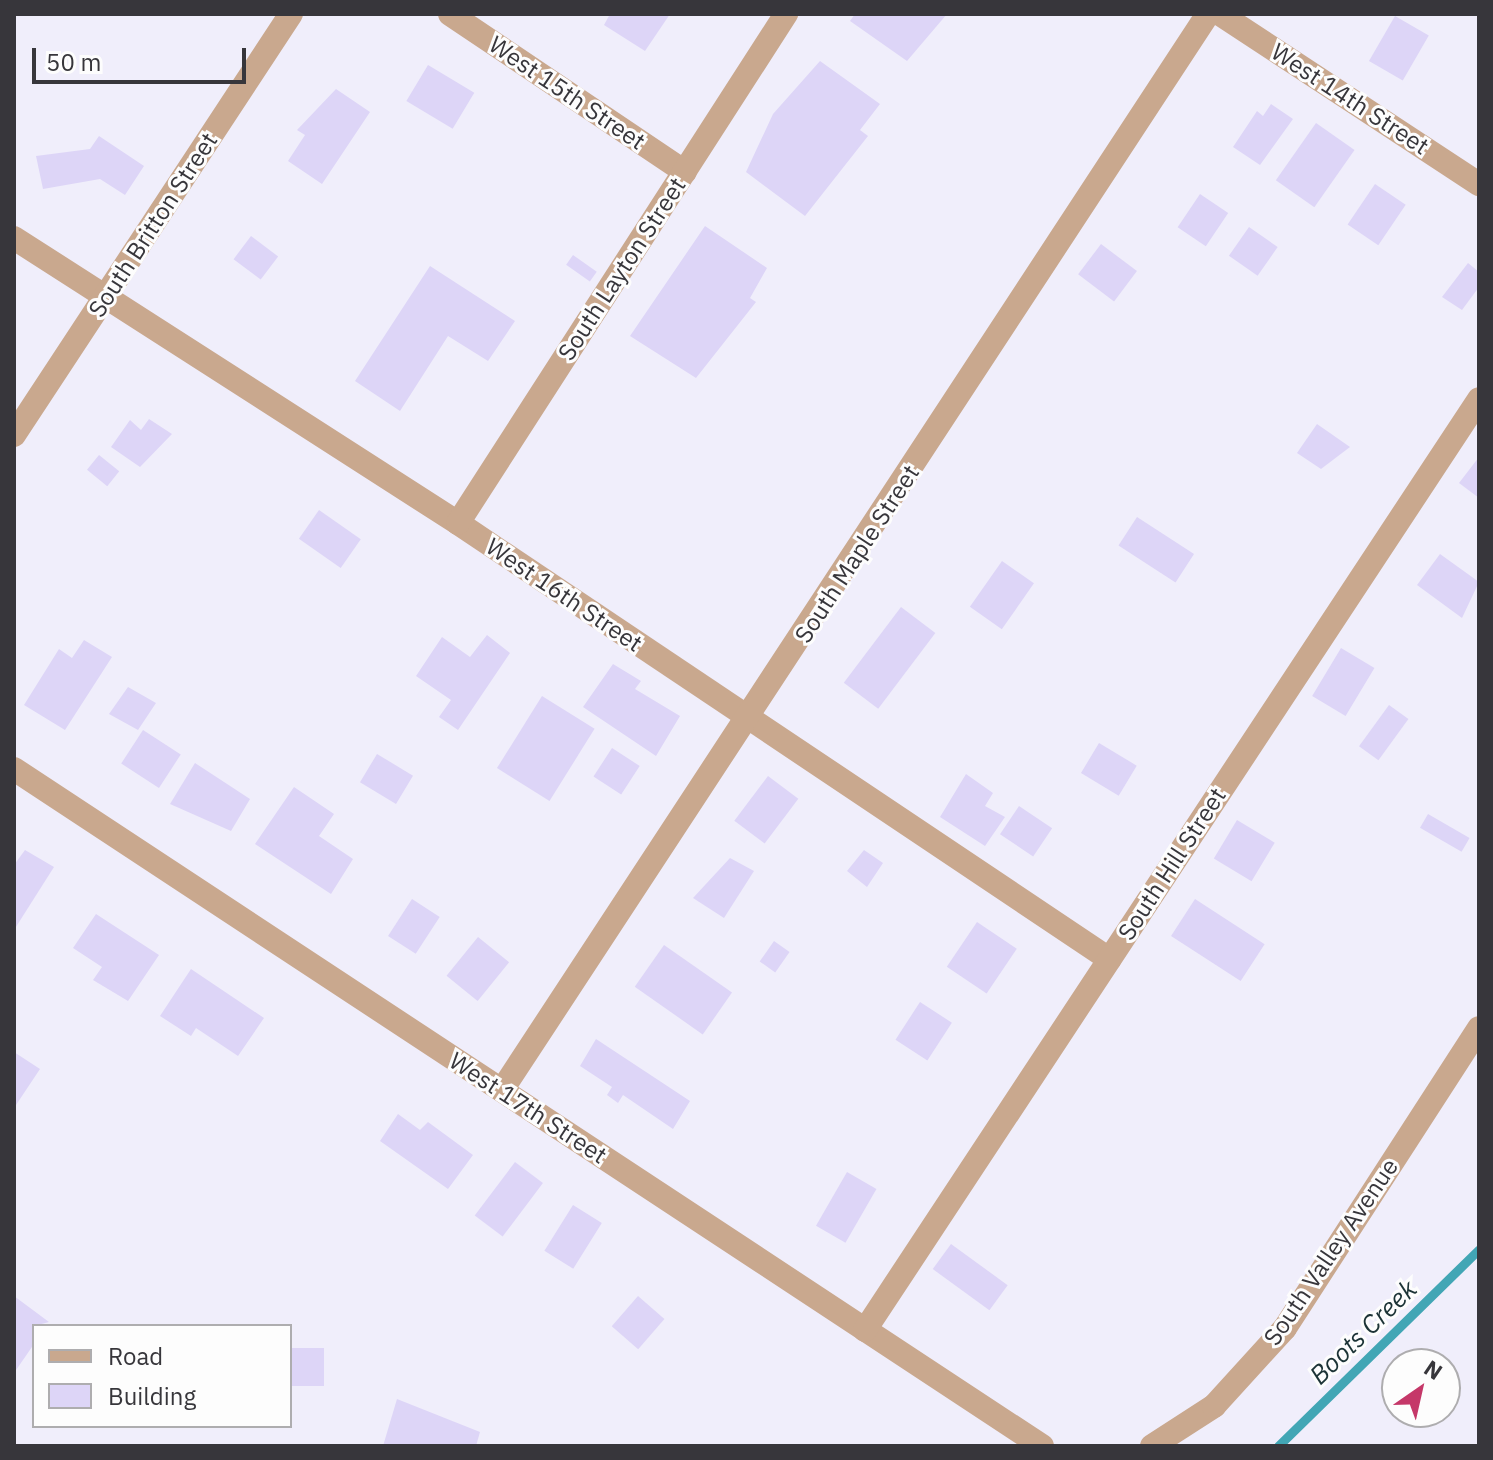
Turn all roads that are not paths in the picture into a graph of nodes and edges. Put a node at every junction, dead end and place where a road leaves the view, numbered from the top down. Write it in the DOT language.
graph roads {
  1 [pos="291,14"];
  2 [pos="450,14"];
  3 [pos="786,14"];
  4 [pos="1208,14"];
  5 [pos="1220,14"];
  6 [pos="685,172"];
  7 [pos="1479,184"];
  8 [pos="14,238"];
  9 [pos="105,297"];
  10 [pos="1479,399"];
  11 [pos="14,435"];
  12 [pos="458,523"];
  13 [pos="748,722"];
  14 [pos="14,769"];
  15 [pos="1109,959"];
  16 [pos="1479,1028"];
  17 [pos="502,1090"];
  18 [pos="865,1330"];
  19 [pos="1042,1446"];
  20 [pos="1152,1446"];
  1 -- 9 [label="street, South Britton Street"];
  2 -- 6 [label="street, West 15th Street"];
  3 -- 6 [label="street, South Layton Street"];
  4 -- 13 [label="street, South Maple Street"];
  5 -- 7 [label="street, West 14th Street"];
  6 -- 12 [label="street, South Layton Street"];
  8 -- 9 [label="street, West 16th Street"];
  9 -- 11 [label="street, South Britton Street"];
  9 -- 12 [label="street, West 16th Street"];
  10 -- 15 [label="street, South Hill Street"];
  12 -- 13 [label="street, West 16th Street"];
  13 -- 15 [label="street, West 16th Street"];
  13 -- 17 [label="street, South Maple Street"];
  14 -- 17 [label="street, West 17th Street"];
  15 -- 18 [label="street, South Hill Street"];
  16 -- 20 [label="street, South Valley Avenue"];
  17 -- 18 [label="street, West 17th Street"];
  18 -- 19 [label="street, West 17th Street"];
}
